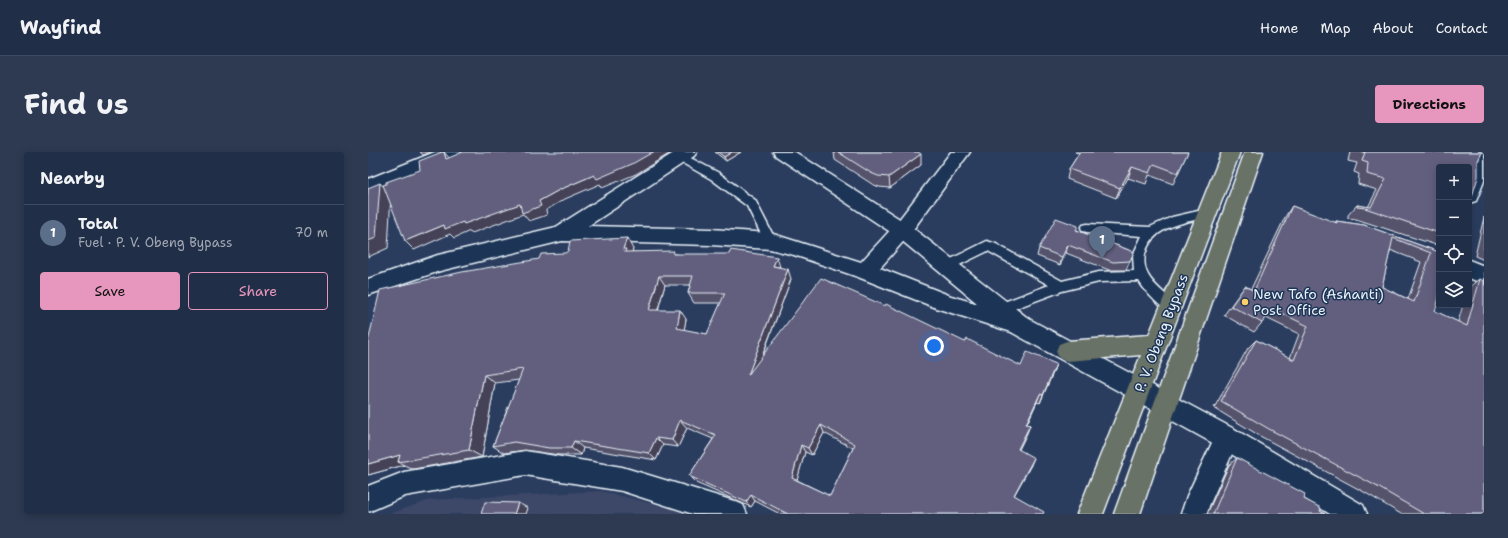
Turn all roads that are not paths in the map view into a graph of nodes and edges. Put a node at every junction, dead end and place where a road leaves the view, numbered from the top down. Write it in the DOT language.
graph roads {
  1 [pos="452,152"];
  2 [pos="782,152"];
  3 [pos="961,152"];
  4 [pos="1231,152"];
  5 [pos="1254,152"];
  6 [pos="685,154"];
  7 [pos="1484,156"];
  8 [pos="368,186"];
  9 [pos="1472,188"];
  10 [pos="1207,213"];
  11 [pos="1087,228"];
  12 [pos="902,230"];
  13 [pos="562,232"];
  14 [pos="1152,232"];
  15 [pos="770,241"];
  16 [pos="947,266"];
  17 [pos="1472,270"];
  18 [pos="866,271"];
  19 [pos="1142,276"];
  20 [pos="1484,276"];
  21 [pos="368,286"];
  22 [pos="1061,286"];
  23 [pos="1171,307"];
  24 [pos="1000,309"];
  25 [pos="1021,326"];
  26 [pos="1157,344"];
  27 [pos="1067,351"];
  28 [pos="1139,391"];
  29 [pos="1166,406"];
  30 [pos="1227,438"];
  31 [pos="368,499"];
  32 [pos="734,514"];
  33 [pos="1090,514"];
  34 [pos="1127,514"];
  35 [pos="1194,514"];
  36 [pos="1354,514"];
  1 -- 8 [label="street"];
  2 -- 12 [label="street"];
  3 -- 12 [label="street"];
  4 -- 10 [label="highway, P. V. Obeng Bypass"];
  5 -- 29 [label="highway, P. V. Obeng Bypass"];
  6 -- 13 [label="street"];
  6 -- 15 [label="lane"];
  7 -- 9 [label="street"];
  10 -- 14 [label="lane"];
  10 -- 23 [label="highway, P. V. Obeng Bypass"];
  11 -- 14 [label="lane"];
  12 -- 16 [label="street"];
  12 -- 18 [label="street"];
  13 -- 15 [label="street"];
  13 -- 21 [label="street"];
  14 -- 19 [label="lane"];
  15 -- 18 [label="street"];
  16 -- 22 [label="lane"];
  16 -- 24 [label="street"];
  17 -- 20 [label="street"];
  18 -- 25 [label="street"];
  19 -- 22 [label="lane"];
  19 -- 23 [label="lane"];
  22 -- 24 [label="lane"];
  23 -- 26 [label="highway, P. V. Obeng Bypass"];
  24 -- 25 [label="street"];
  25 -- 27 [label="street"];
  26 -- 27 [label="highway"];
  26 -- 28 [label="highway, P. V. Obeng Bypass"];
  27 -- 28 [label="street"];
  28 -- 29 [label="street"];
  28 -- 33 [label="highway, P. V. Obeng Bypass"];
  29 -- 30 [label="street"];
  29 -- 34 [label="highway, P. V. Obeng Bypass"];
  30 -- 35 [label="street"];
  30 -- 36 [label="street"];
  31 -- 32 [label="street"];
}
